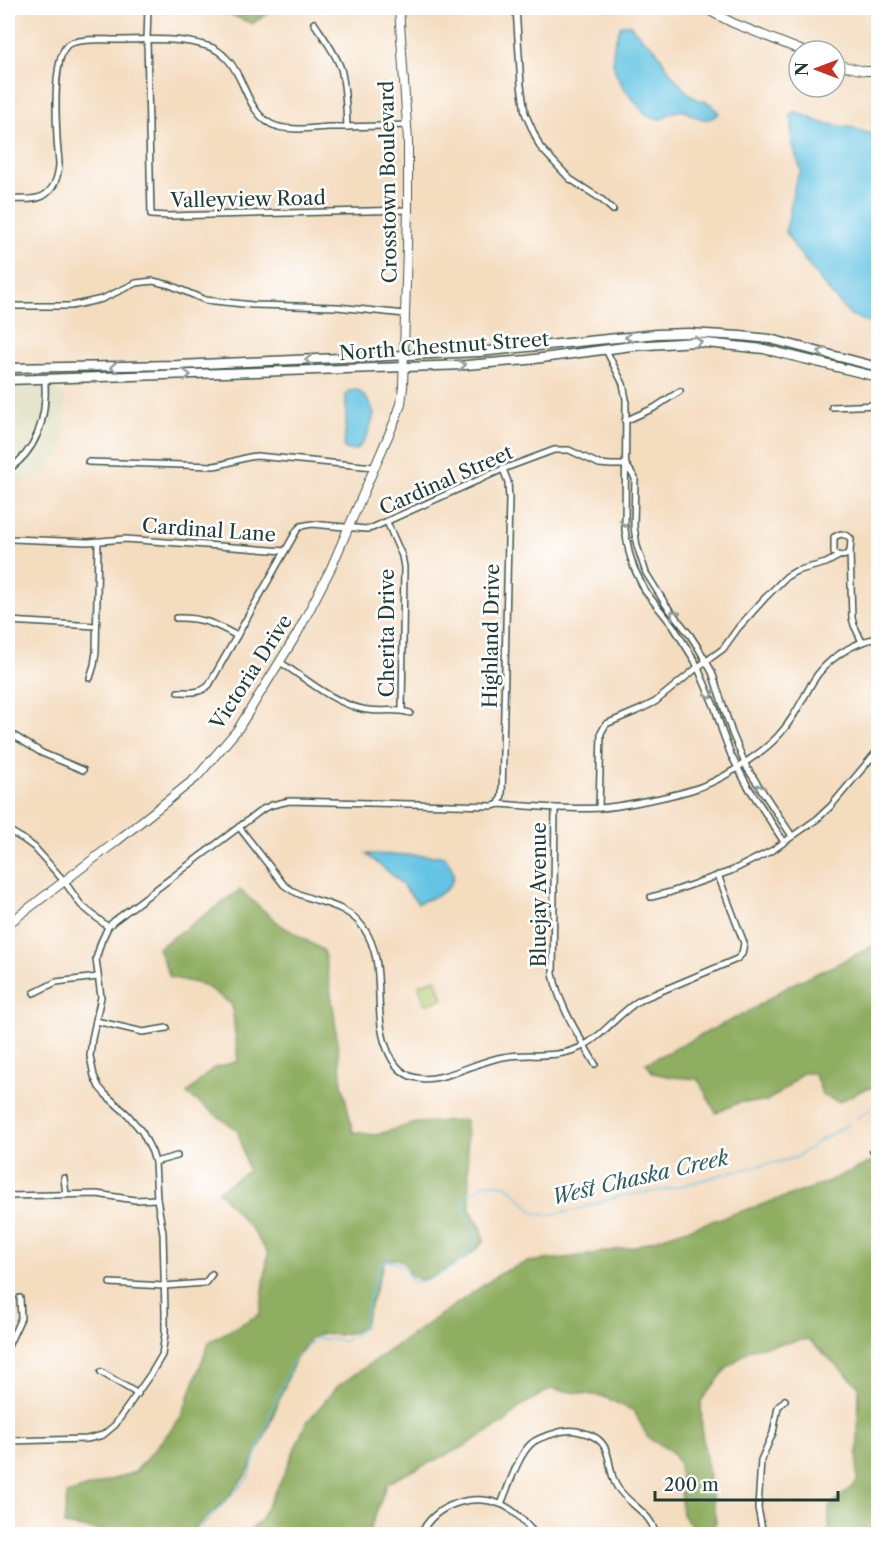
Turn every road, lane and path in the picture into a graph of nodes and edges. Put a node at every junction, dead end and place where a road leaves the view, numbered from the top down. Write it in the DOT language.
graph roads {
  1 [pos="148,8"];
  2 [pos="399,8"];
  3 [pos="516,8"];
  4 [pos="704,8"];
  5 [pos="314,24"];
  6 [pos="147,40"];
  7 [pos="787,44"];
  8 [pos="847,66"];
  9 [pos="879,71"];
  10 [pos="407,125"];
  11 [pos="347,127"];
  12 [pos="8,199"];
  13 [pos="408,210"];
  14 [pos="613,210"];
  15 [pos="8,306"];
  16 [pos="405,314"];
  17 [pos="606,350"];
  18 [pos="404,356"];
  19 [pos="404,367"];
  20 [pos="879,367"];
  21 [pos="8,368"];
  22 [pos="879,377"];
  23 [pos="8,380"];
  24 [pos="45,380"];
  25 [pos="680,392"];
  26 [pos="879,405"];
  27 [pos="832,407"];
  28 [pos="625,421"];
  29 [pos="88,462"];
  30 [pos="626,465"];
  31 [pos="374,467"];
  32 [pos="503,469"];
  33 [pos="8,470"];
  34 [pos="387,522"];
  35 [pos="348,527"];
  36 [pos="8,537"];
  37 [pos="98,542"];
  38 [pos="285,551"];
  39 [pos="850,552"];
  40 [pos="839,556"];
  41 [pos="176,618"];
  42 [pos="8,621"];
  43 [pos="96,626"];
  44 [pos="237,636"];
  45 [pos="879,638"];
  46 [pos="862,642"];
  47 [pos="280,662"];
  48 [pos="706,662"];
  49 [pos="698,667"];
  50 [pos="90,678"];
  51 [pos="178,692"];
  52 [pos="402,711"];
  53 [pos="410,713"];
  54 [pos="8,732"];
  55 [pos="879,750"];
  56 [pos="745,763"];
  57 [pos="738,769"];
  58 [pos="83,770"];
  59 [pos="499,804"];
  60 [pos="555,808"];
  61 [pos="599,808"];
  62 [pos="239,827"];
  63 [pos="8,830"];
  64 [pos="792,836"];
  65 [pos="784,842"];
  66 [pos="718,875"];
  67 [pos="64,881"];
  68 [pos="651,897"];
  69 [pos="8,924"];
  70 [pos="108,927"];
  71 [pos="98,976"];
  72 [pos="34,993"];
  73 [pos="96,1022"];
  74 [pos="167,1028"];
  75 [pos="584,1045"];
  76 [pos="595,1064"];
  77 [pos="177,1156"];
  78 [pos="155,1162"];
  79 [pos="64,1178"];
  80 [pos="66,1195"];
  81 [pos="8,1196"];
  82 [pos="158,1199"];
  83 [pos="212,1274"];
  84 [pos="110,1283"];
  85 [pos="164,1286"];
  86 [pos="20,1298"];
  87 [pos="8,1346"];
  88 [pos="100,1372"];
  89 [pos="138,1394"];
  90 [pos="785,1400"];
  91 [pos="8,1441"];
  92 [pos="501,1504"];
  93 [pos="421,1534"];
  94 [pos="535,1534"];
  95 [pos="655,1534"];
  96 [pos="763,1534"];
  1 -- 6 [label="street, Valleyview Road"];
  2 -- 10 [label="street, Crosstown Boulevard"];
  3 -- 14 [label="street"];
  4 -- 7 [label="street"];
  5 -- 11 [label="street"];
  6 -- 11 [label="street"];
  6 -- 12 [label="street"];
  6 -- 13 [label="street, Valleyview Road"];
  8 -- 9 [label="street"];
  10 -- 11 [label="street"];
  10 -- 13 [label="street, Crosstown Boulevard"];
  13 -- 16 [label="street, Crosstown Boulevard"];
  15 -- 16 [label="street"];
  16 -- 18 [label="street, Crosstown Boulevard"];
  19 -- 17 [label="main road, North Chestnut Street, one-way"];
  17 -- 22 [label="main road, North Chestnut Street, one-way"];
  17 -- 28 [label="street"];
  18 -- 19 [label="street, Victoria Drive"];
  20 -- 18 [label="main road, North Chestnut Street, one-way"];
  18 -- 21 [label="main road, North Chestnut Street, one-way"];
  24 -- 19 [label="main road, North Chestnut Street, one-way"];
  19 -- 31 [label="street, Victoria Drive"];
  23 -- 24 [label="main road, North Chestnut Street"];
  24 -- 33 [label="street"];
  25 -- 28 [label="street"];
  26 -- 27 [label="street"];
  28 -- 30 [label="street"];
  29 -- 31 [label="street"];
  30 -- 32 [label="street, Cardinal Street"];
  48 -- 30 [label="street, one-way"];
  30 -- 49 [label="street, one-way"];
  31 -- 35 [label="street, Victoria Drive"];
  32 -- 34 [label="street, Cardinal Street"];
  32 -- 59 [label="street, Highland Drive"];
  34 -- 35 [label="street, Cardinal Street"];
  34 -- 52 [label="street, Cherita Drive"];
  35 -- 38 [label="street, Cardinal Lane"];
  35 -- 47 [label="street, Victoria Drive"];
  36 -- 37 [label="street, Cardinal Lane"];
  37 -- 38 [label="street, Cardinal Lane"];
  37 -- 43 [label="street"];
  38 -- 44 [label="street"];
  39 -- 40 [label="street"];
  39 -- 40 [label="street"];
  39 -- 46 [label="street"];
  40 -- 48 [label="street"];
  41 -- 44 [label="street"];
  42 -- 43 [label="street"];
  43 -- 50 [label="street"];
  44 -- 51 [label="street"];
  45 -- 46 [label="street"];
  46 -- 56 [label="street"];
  47 -- 52 [label="street"];
  47 -- 67 [label="street, Victoria Drive"];
  48 -- 49 [label="street"];
  48 -- 56 [label="street"];
  49 -- 57 [label="street, one-way"];
  49 -- 61 [label="street"];
  52 -- 53 [label="street"];
  54 -- 58 [label="street"];
  55 -- 64 [label="street"];
  56 -- 57 [label="street"];
  64 -- 56 [label="street, one-way"];
  57 -- 61 [label="street"];
  57 -- 65 [label="street"];
  59 -- 60 [label="street, Bluejay Avenue"];
  59 -- 62 [label="street, Bluejay Avenue"];
  60 -- 61 [label="street"];
  60 -- 75 [label="street, Bluejay Avenue"];
  62 -- 70 [label="street, Bluejay Avenue"];
  62 -- 75 [label="street"];
  63 -- 67 [label="street"];
  64 -- 65 [label="street"];
  65 -- 66 [label="street"];
  66 -- 68 [label="street"];
  66 -- 75 [label="street"];
  67 -- 69 [label="street, Victoria Drive"];
  67 -- 70 [label="street"];
  70 -- 71 [label="street"];
  71 -- 72 [label="street"];
  71 -- 73 [label="street"];
  73 -- 74 [label="street"];
  73 -- 78 [label="street"];
  75 -- 76 [label="street, Bluejay Avenue"];
  77 -- 78 [label="street"];
  78 -- 82 [label="street"];
  79 -- 80 [label="street"];
  80 -- 81 [label="street"];
  80 -- 82 [label="street"];
  82 -- 85 [label="street"];
  83 -- 85 [label="street"];
  84 -- 85 [label="street"];
  85 -- 89 [label="street"];
  86 -- 87 [label="street"];
  88 -- 89 [label="street"];
  89 -- 91 [label="street"];
  90 -- 96 [label="street"];
  92 -- 93 [label="street"];
  92 -- 94 [label="street"];
  92 -- 95 [label="street"];
}
